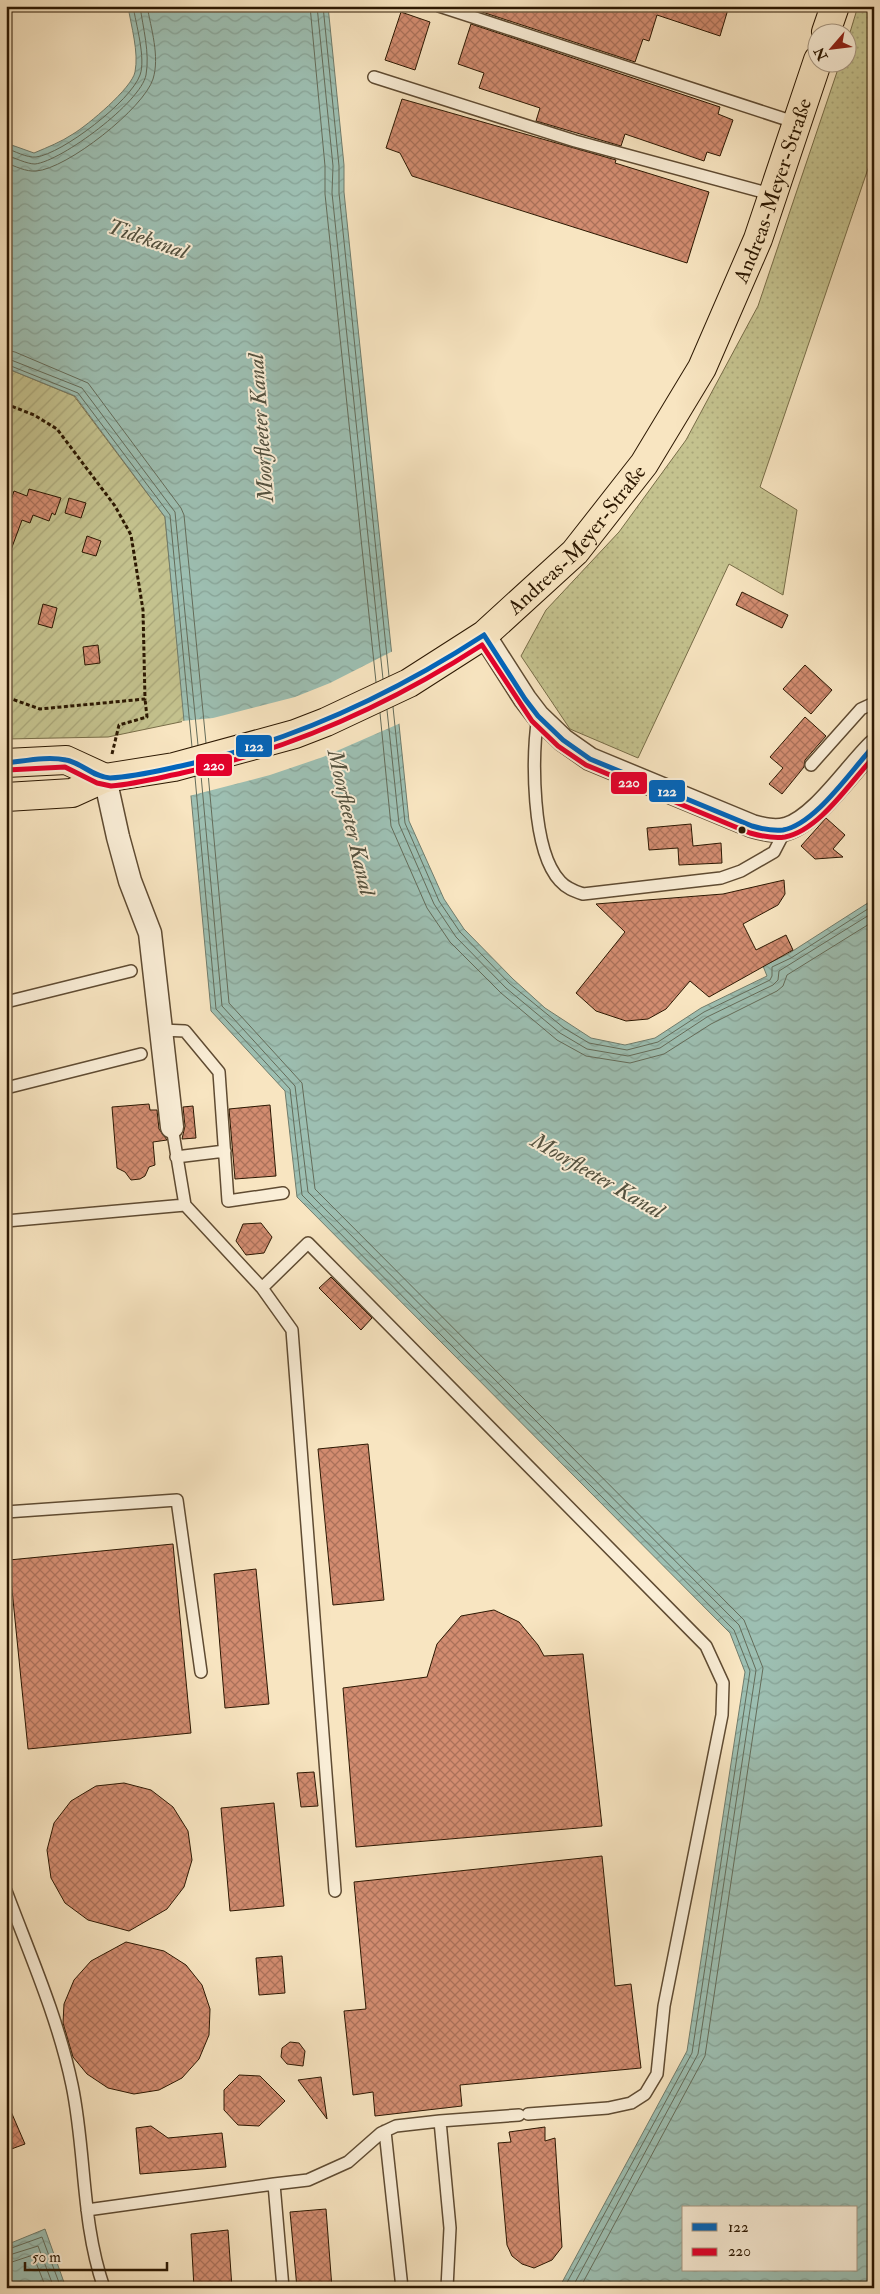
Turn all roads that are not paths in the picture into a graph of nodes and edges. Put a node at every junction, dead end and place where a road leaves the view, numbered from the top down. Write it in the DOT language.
graph roads {
  1 [pos="439,6"];
  2 [pos="835,6"];
  3 [pos="829,22"];
  4 [pos="814,72"];
  5 [pos="374,77"];
  6 [pos="797,123"];
  7 [pos="774,195"];
  8 [pos="484,635"];
  9 [pos="874,703"];
  10 [pos="538,716"];
  11 [pos="874,746"];
  12 [pos="6,762"];
  13 [pos="811,765"];
  14 [pos="105,778"];
  15 [pos="6,797"];
  16 [pos="786,829"];
  17 [pos="131,971"];
  18 [pos="6,1002"];
  19 [pos="161,1030"];
  20 [pos="141,1054"];
  21 [pos="6,1088"];
  22 [pos="172,1127"];
  23 [pos="225,1151"];
  24 [pos="176,1157"];
  25 [pos="283,1193"];
  26 [pos="185,1205"];
  27 [pos="6,1221"];
  28 [pos="262,1288"];
  29 [pos="6,1512"];
  30 [pos="201,1672"];
  31 [pos="6,1891"];
  32 [pos="335,1891"];
  33 [pos="440,2121"];
  34 [pos="385,2131"];
  35 [pos="274,2184"];
  36 [pos="87,2210"];
  37 [pos="104,2288"];
  38 [pos="282,2288"];
  39 [pos="402,2288"];
  40 [pos="448,2288"];
  1 -- 6 [label="lane"];
  2 -- 3 [label="main road"];
  4 -- 6 [label="main road, Andreas-Meyer-Straße"];
  5 -- 7 [label="lane"];
  6 -- 7 [label="main road, Andreas-Meyer-Straße"];
  7 -- 8 [label="main road, Andreas-Meyer-Straße"];
  8 -- 10 [label="street"];
  8 -- 14 [label="main road, Andreas-Meyer-Straße"];
  9 -- 13 [label="lane"];
  10 -- 16 [label="street"];
  10 -- 16 [label="lane"];
  11 -- 16 [label="street"];
  12 -- 14 [label="main road"];
  14 -- 15 [label="main road, Andreas-Meyer-Straße"];
  14 -- 19 [label="street"];
  17 -- 18 [label="lane"];
  19 -- 22 [label="street"];
  19 -- 23 [label="lane"];
  20 -- 21 [label="lane"];
  22 -- 24 [label="lane"];
  23 -- 24 [label="lane"];
  23 -- 25 [label="lane"];
  24 -- 26 [label="lane"];
  26 -- 27 [label="lane"];
  26 -- 28 [label="lane"];
  28 -- 32 [label="lane"];
  28 -- 33 [label="lane"];
  29 -- 30 [label="lane"];
  31 -- 36 [label="lane"];
  33 -- 34 [label="lane"];
  33 -- 40 [label="lane"];
  34 -- 35 [label="lane"];
  34 -- 39 [label="lane"];
  35 -- 36 [label="lane"];
  35 -- 38 [label="lane"];
  36 -- 37 [label="lane"];
}
